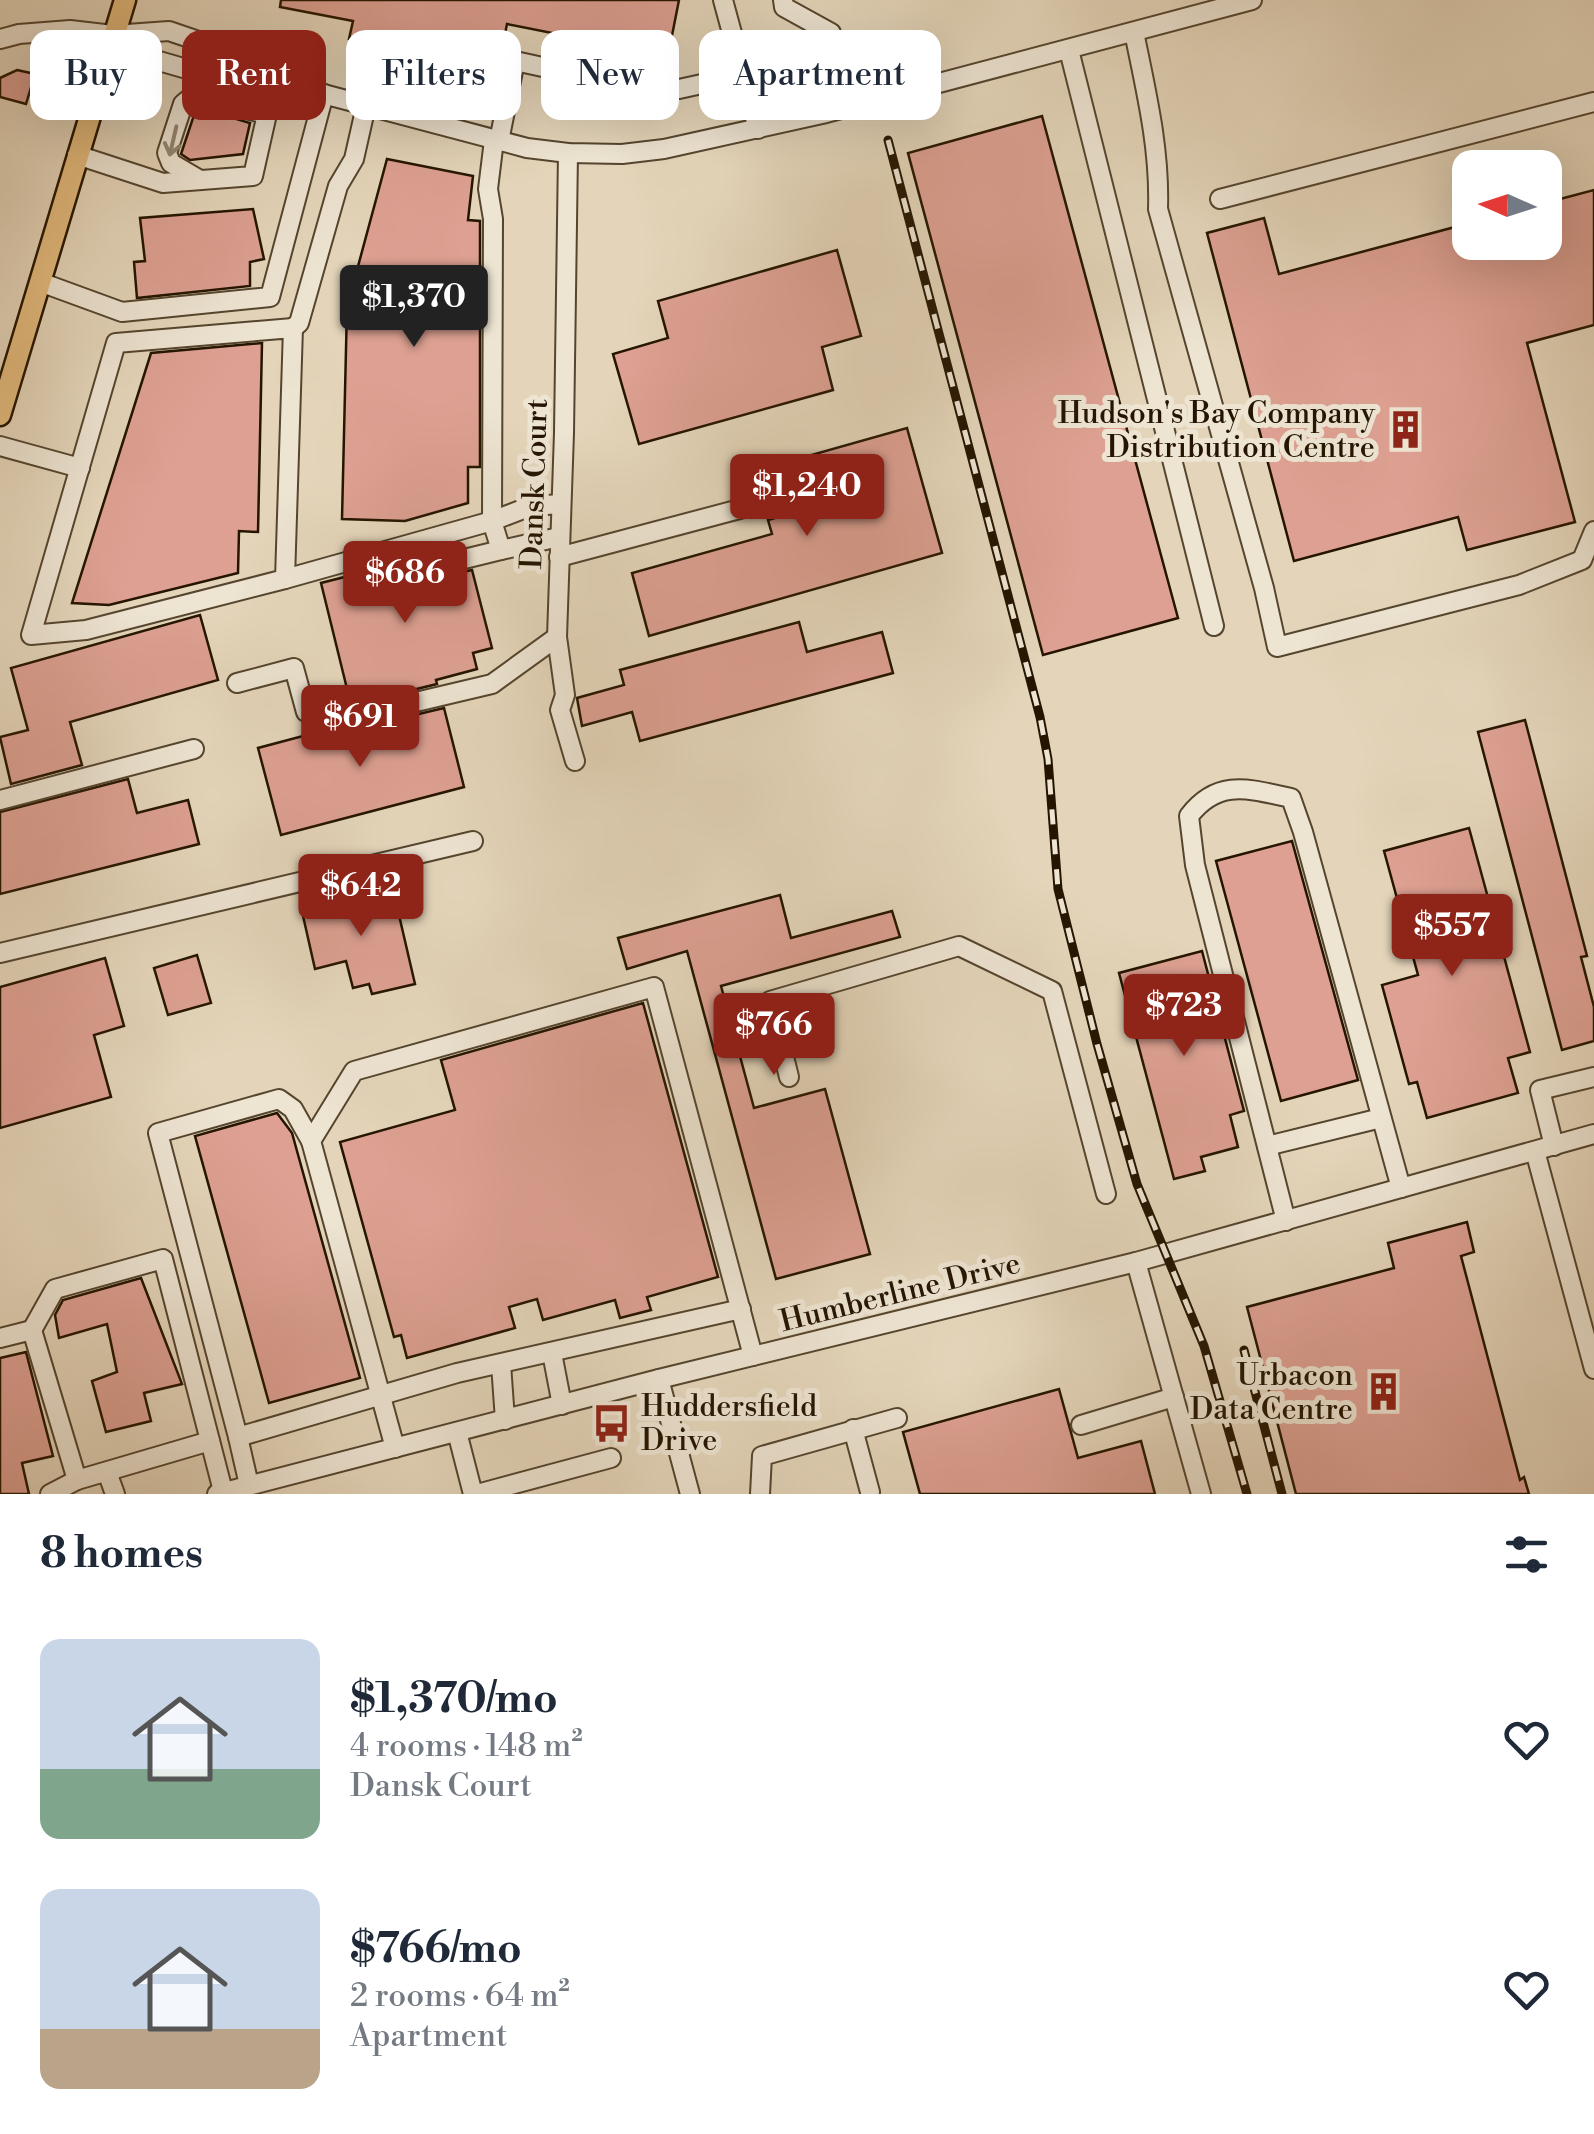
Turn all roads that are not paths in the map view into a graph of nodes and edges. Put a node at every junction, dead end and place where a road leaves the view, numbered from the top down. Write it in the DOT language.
graph roads {
  1 [pos="125,0"];
  2 [pos="723,0"];
  3 [pos="783,0"];
  4 [pos="1252,0"];
  5 [pos="115,30"];
  6 [pos="731,30"];
  7 [pos="826,30"];
  8 [pos="1134,32"];
  9 [pos="30,33"];
  10 [pos="0,39"];
  11 [pos="1069,50"];
  12 [pos="699,85"];
  13 [pos="1594,102"];
  14 [pos="182,107"];
  15 [pos="88,120"];
  16 [pos="265,120"];
  17 [pos="317,120"];
  18 [pos="363,120"];
  19 [pos="420,120"];
  20 [pos="756,120"];
  21 [pos="758,129"];
  22 [pos="497,140"];
  23 [pos="568,154"];
  24 [pos="78,155"];
  25 [pos="201,181"];
  26 [pos="1220,198"];
  27 [pos="40,282"];
  28 [pos="293,328"];
  29 [pos="0,415"];
  30 [pos="0,446"];
  31 [pos="80,468"];
  32 [pos="781,498"];
  33 [pos="561,504"];
  34 [pos="492,521"];
  35 [pos="1594,532"];
  36 [pos="560,536"];
  37 [pos="500,550"];
  38 [pos="559,556"];
  39 [pos="456,561"];
  40 [pos="285,579"];
  41 [pos="1214,626"];
  42 [pos="557,637"];
  43 [pos="237,683"];
  44 [pos="194,749"];
  45 [pos="575,760"];
  46 [pos="0,800"];
  47 [pos="473,840"];
  48 [pos="0,952"];
  49 [pos="1594,1076"];
  50 [pos="790,1077"];
  51 [pos="1381,1118"];
  52 [pos="1594,1134"];
  53 [pos="312,1141"];
  54 [pos="1267,1146"];
  55 [pos="1554,1146"];
  56 [pos="1535,1151"];
  57 [pos="1401,1188"];
  58 [pos="1106,1194"];
  59 [pos="1286,1220"];
  60 [pos="1136,1262"];
  61 [pos="741,1308"];
  62 [pos="32,1330"];
  63 [pos="0,1338"];
  64 [pos="552,1353"];
  65 [pos="754,1356"];
  66 [pos="501,1364"];
  67 [pos="1594,1369"];
  68 [pos="659,1380"];
  69 [pos="381,1395"];
  70 [pos="1174,1397"];
  71 [pos="562,1405"];
  72 [pos="897,1418"];
  73 [pos="505,1420"];
  74 [pos="1081,1425"];
  75 [pos="853,1429"];
  76 [pos="456,1432"];
  77 [pos="238,1436"];
  78 [pos="210,1441"];
  79 [pos="395,1448"];
  80 [pos="611,1458"];
  81 [pos="107,1472"];
  82 [pos="292,1474"];
  83 [pos="78,1480"];
  84 [pos="249,1485"];
  85 [pos="870,1492"];
  86 [pos="55,1493"];
  87 [pos="220,1493"];
  88 [pos="115,1494"];
  89 [pos="298,1494"];
  90 [pos="475,1494"];
  91 [pos="690,1494"];
  92 [pos="760,1494"];
  93 [pos="1201,1494"];
  1 -- 5 [label="main road"];
  2 -- 6 [label="street"];
  3 -- 7 [label="street"];
  4 -- 8 [label="street"];
  8 -- 11 [label="street"];
  8 -- 35 [label="street"];
  9 -- 10 [label="street"];
  11 -- 21 [label="street"];
  11 -- 41 [label="street"];
  12 -- 22 [label="street"];
  13 -- 26 [label="street"];
  14 -- 25 [label="street, one-way"];
  15 -- 24 [label="main road"];
  16 -- 25 [label="street"];
  17 -- 27 [label="street"];
  18 -- 28 [label="street"];
  19 -- 22 [label="street"];
  20 -- 21 [label="street"];
  21 -- 23 [label="street"];
  22 -- 23 [label="street"];
  22 -- 34 [label="street"];
  23 -- 33 [label="street, Dansk Court"];
  24 -- 25 [label="street"];
  24 -- 27 [label="main road"];
  27 -- 29 [label="main road"];
  28 -- 31 [label="street"];
  28 -- 40 [label="street"];
  30 -- 31 [label="street"];
  31 -- 40 [label="street"];
  32 -- 38 [label="street"];
  33 -- 34 [label="street"];
  33 -- 36 [label="street, Dansk Court"];
  34 -- 37 [label="street"];
  34 -- 40 [label="street"];
  36 -- 37 [label="street"];
  36 -- 38 [label="street, Dansk Court"];
  37 -- 39 [label="street"];
  38 -- 42 [label="street, Dansk Court"];
  42 -- 43 [label="street"];
  42 -- 45 [label="street, Dansk Court"];
  44 -- 46 [label="street"];
  47 -- 48 [label="street"];
  49 -- 55 [label="street"];
  50 -- 58 [label="street"];
  51 -- 54 [label="street"];
  51 -- 54 [label="street"];
  51 -- 57 [label="street"];
  52 -- 55 [label="street, Humberline Drive"];
  53 -- 61 [label="street"];
  53 -- 69 [label="street"];
  53 -- 77 [label="street"];
  54 -- 59 [label="street"];
  55 -- 56 [label="street, Humberline Drive"];
  56 -- 57 [label="street, Humberline Drive"];
  56 -- 67 [label="street"];
  57 -- 59 [label="street, Humberline Drive"];
  59 -- 60 [label="street, Humberline Drive"];
  60 -- 65 [label="street, Humberline Drive"];
  60 -- 70 [label="street"];
  61 -- 64 [label="street"];
  61 -- 65 [label="street"];
  62 -- 63 [label="street"];
  62 -- 78 [label="street"];
  62 -- 83 [label="street"];
  64 -- 66 [label="street"];
  64 -- 71 [label="street"];
  65 -- 68 [label="street, Humberline Drive"];
  66 -- 69 [label="street"];
  66 -- 73 [label="street"];
  68 -- 71 [label="street, Humberline Drive"];
  68 -- 91 [label="street"];
  69 -- 77 [label="street"];
  69 -- 79 [label="street"];
  70 -- 74 [label="street"];
  70 -- 93 [label="street"];
  71 -- 73 [label="street, Humberline Drive"];
  72 -- 75 [label="street"];
  73 -- 76 [label="street, Humberline Drive"];
  75 -- 85 [label="street"];
  75 -- 92 [label="street"];
  76 -- 79 [label="street, Humberline Drive"];
  76 -- 90 [label="street"];
  77 -- 84 [label="street"];
  78 -- 81 [label="street"];
  78 -- 87 [label="street"];
  79 -- 82 [label="street, Humberline Drive"];
  80 -- 90 [label="street"];
  81 -- 83 [label="street"];
  81 -- 88 [label="street"];
  82 -- 84 [label="street, Humberline Drive"];
  82 -- 89 [label="street"];
  83 -- 86 [label="street"];
  84 -- 87 [label="street, Humberline Drive"];
}
